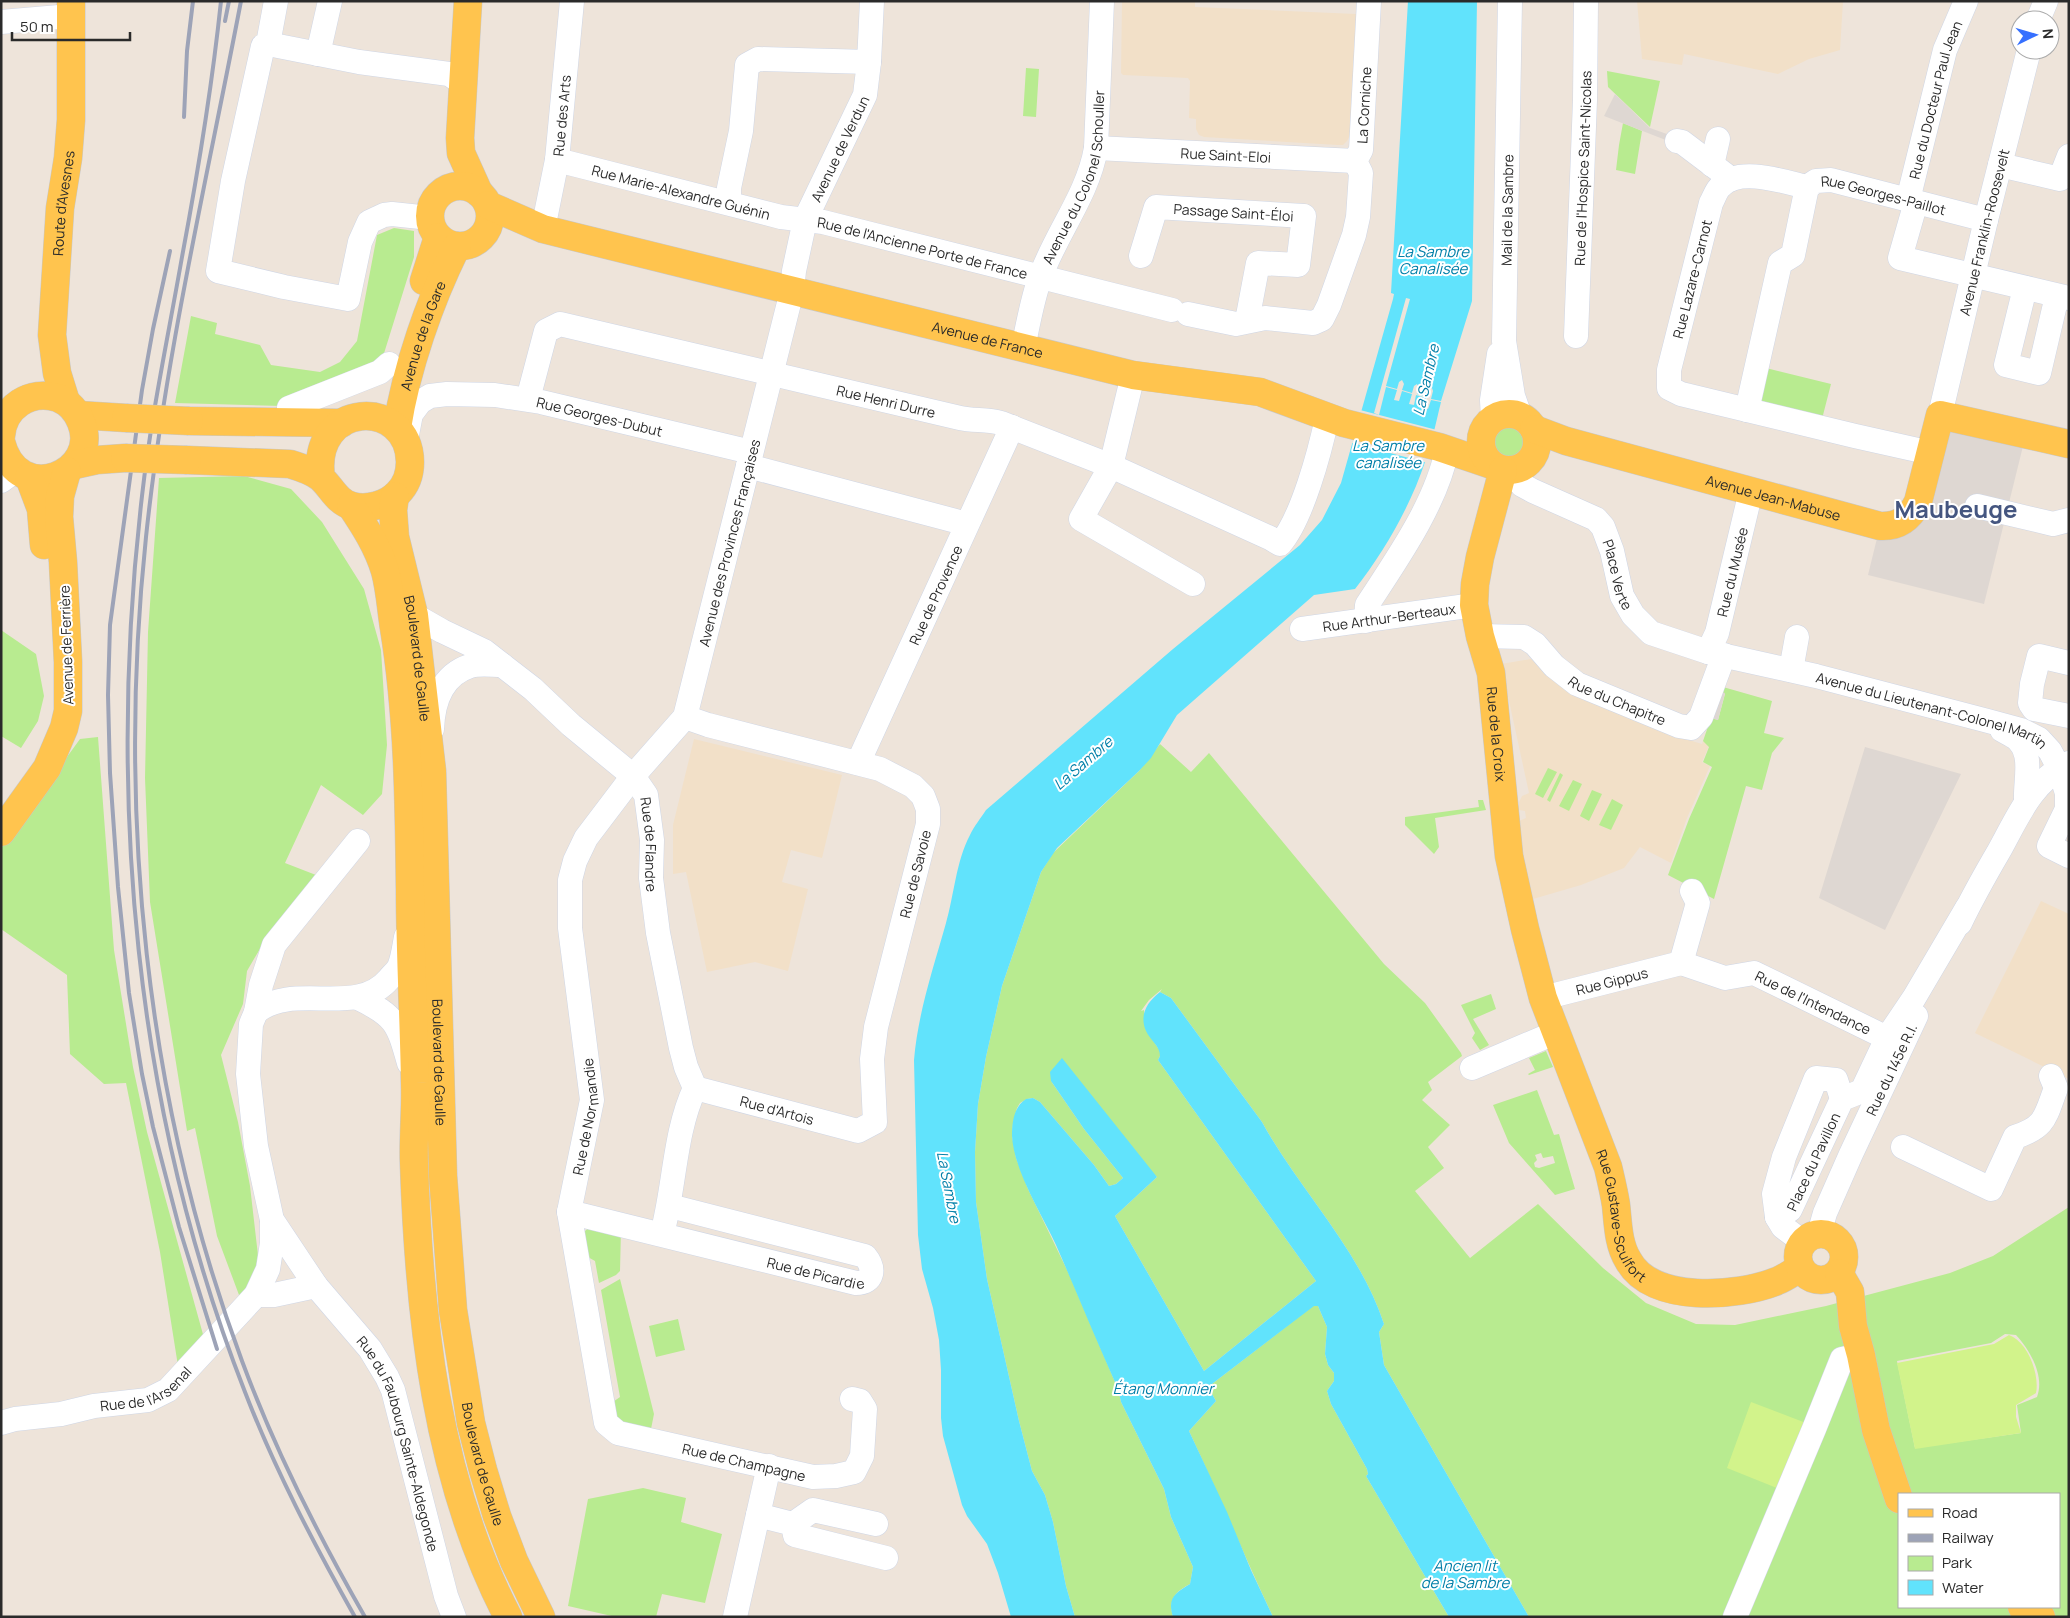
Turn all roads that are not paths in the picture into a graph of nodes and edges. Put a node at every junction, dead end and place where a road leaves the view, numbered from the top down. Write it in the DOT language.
graph roads {
  1 [pos="276,1"];
  2 [pos="330,1"];
  3 [pos="468,1"];
  4 [pos="572,1"];
  5 [pos="872,1"];
  6 [pos="1102,1"];
  7 [pos="1369,1"];
  8 [pos="1510,1"];
  9 [pos="1586,1"];
  10 [pos="1966,1"];
  11 [pos="71,9"];
  12 [pos="1,22"];
  13 [pos="268,44"];
  14 [pos="318,54"];
  15 [pos="2026,60"];
  16 [pos="869,62"];
  17 [pos="462,83"];
  18 [pos="1718,139"];
  19 [pos="1677,141"];
  20 [pos="1096,148"];
  21 [pos="461,153"];
  22 [pos="2069,156"];
  23 [pos="557,160"];
  24 [pos="1355,161"];
  25 [pos="1712,165"];
  26 [pos="2000,165"];
  27 [pos="1731,179"];
  28 [pos="452,187"];
  29 [pos="1807,187"];
  30 [pos="483,199"];
  31 [pos="1912,201"];
  32 [pos="729,203"];
  33 [pos="805,220"];
  34 [pos="1986,220"];
  35 [pos="539,228"];
  36 [pos="452,235"];
  37 [pos="1141,256"];
  38 [pos="1972,276"];
  39 [pos="1040,277"];
  40 [pos="2025,288"];
  41 [pos="792,291"];
  42 [pos="2063,297"];
  43 [pos="1322,319"];
  44 [pos="1247,321"];
  45 [pos="52,335"];
  46 [pos="1576,336"];
  47 [pos="1504,340"];
  48 [pos="1023,348"];
  49 [pos="389,364"];
  50 [pos="771,374"];
  51 [pos="1133,375"];
  52 [pos="39,395"];
  53 [pos="528,399"];
  54 [pos="289,408"];
  55 [pos="72,409"];
  56 [pos="1747,410"];
  57 [pos="1940,415"];
  58 [pos="372,416"];
  59 [pos="1338,421"];
  60 [pos="1527,422"];
  61 [pos="342,423"];
  62 [pos="1488,424"];
  63 [pos="1012,427"];
  64 [pos="401,435"];
  65 [pos="1,436"];
  66 [pos="1,442"];
  67 [pos="2069,444"];
  68 [pos="1440,448"];
  69 [pos="1931,453"];
  70 [pos="749,459"];
  71 [pos="1111,466"];
  72 [pos="1509,467"];
  73 [pos="70,468"];
  74 [pos="15,476"];
  75 [pos="1698,477"];
  76 [pos="321,478"];
  77 [pos="1751,491"];
  78 [pos="395,496"];
  79 [pos="351,506"];
  80 [pos="1977,506"];
  81 [pos="2069,520"];
  82 [pos="968,524"];
  83 [pos="1193,584"];
  84 [pos="1474,605"];
  85 [pos="414,615"];
  86 [pos="1366,621"];
  87 [pos="1302,629"];
  88 [pos="1480,636"];
  89 [pos="1659,637"];
  90 [pos="1797,637"];
  91 [pos="1716,653"];
  92 [pos="2069,663"];
  93 [pos="502,665"];
  94 [pos="1790,670"];
  95 [pos="2069,716"];
  96 [pos="685,717"];
  97 [pos="1988,721"];
  98 [pos="858,763"];
  99 [pos="2064,765"];
  100 [pos="432,771"];
  101 [pos="633,776"];
  102 [pos="2026,800"];
  103 [pos="1,802"];
  104 [pos="1,832"];
  105 [pos="358,841"];
  106 [pos="2059,851"];
  107 [pos="1692,892"];
  108 [pos="1967,908"];
  109 [pos="410,921"];
  110 [pos="1681,963"];
  111 [pos="438,976"];
  112 [pos="412,997"];
  113 [pos="358,998"];
  114 [pos="1543,998"];
  115 [pos="382,1009"];
  116 [pos="256,1012"];
  117 [pos="1557,1032"];
  118 [pos="1887,1038"];
  119 [pos="1472,1068"];
  120 [pos="2051,1076"];
  121 [pos="415,1085"];
  122 [pos="695,1088"];
  123 [pos="1842,1099"];
  124 [pos="858,1131"];
  125 [pos="1903,1146"];
  126 [pos="670,1206"];
  127 [pos="569,1212"];
  128 [pos="1777,1217"];
  129 [pos="272,1220"];
  130 [pos="662,1234"];
  131 [pos="1817,1259"];
  132 [pos="316,1286"];
  133 [pos="256,1295"];
  134 [pos="1862,1355"];
  135 [pos="852,1399"];
  136 [pos="1,1423"];
  137 [pos="652,1442"];
  138 [pos="769,1466"];
  139 [pos="1898,1496"];
  140 [pos="758,1515"];
  141 [pos="793,1524"];
  142 [pos="876,1524"];
  143 [pos="886,1558"];
  144 [pos="2024,1608"];
  145 [pos="454,1617"];
  146 [pos="508,1617"];
  147 [pos="541,1617"];
  148 [pos="735,1617"];
  149 [pos="1735,1617"];
  150 [pos="2041,1617"];
  1 -- 13 [label="street"];
  2 -- 14 [label="street"];
  3 -- 17 [label="main road"];
  4 -- 23 [label="street, Rue des Arts"];
  5 -- 16 [label="street, Avenue de Verdun"];
  6 -- 20 [label="street, Avenue du Colonel Schouller"];
  7 -- 24 [label="street, La Corniche"];
  8 -- 47 [label="street, Mail de la Sambre"];
  9 -- 46 [label="street, Rue de l'Hospice Saint-Nicolas"];
  10 -- 31 [label="street, Rue du Docteur Paul Jean"];
  11 -- 12 [label="street"];
  11 -- 45 [label="main road, Route d'Avesnes"];
  13 -- 14 [label="street"];
  13 -- 36 [label="street"];
  14 -- 17 [label="street"];
  15 -- 26 [label="street, Avenue Franklin-Roosevelt"];
  16 -- 32 [label="street"];
  16 -- 33 [label="street, Avenue de Verdun"];
  17 -- 21 [label="main road"];
  18 -- 25 [label="street"];
  19 -- 25 [label="street"];
  20 -- 24 [label="street, Rue Saint-Eloi"];
  20 -- 39 [label="street, Avenue du Colonel Schouller"];
  21 -- 28 [label="main road"];
  21 -- 30 [label="main road"];
  22 -- 26 [label="street"];
  23 -- 32 [label="street, Rue Marie-Alexandre Guénin"];
  23 -- 35 [label="street, Rue des Arts"];
  24 -- 43 [label="street, La Corniche"];
  25 -- 27 [label="street"];
  26 -- 34 [label="street, Avenue Franklin-Roosevelt"];
  27 -- 29 [label="street, Rue Georges-Paillot"];
  27 -- 56 [label="street, Rue Lazare-Carnot"];
  28 -- 30 [label="main road"];
  28 -- 36 [label="main road"];
  29 -- 31 [label="street, Rue Georges-Paillot"];
  29 -- 56 [label="street"];
  30 -- 35 [label="main road"];
  30 -- 36 [label="main road"];
  31 -- 34 [label="street, Rue Georges-Paillot"];
  31 -- 38 [label="street, Rue du Docteur Paul Jean"];
  32 -- 33 [label="street, Rue Marie-Alexandre Guénin"];
  33 -- 39 [label="street, Rue de l'Ancienne Porte de France"];
  33 -- 41 [label="street, Avenue de Verdun"];
  34 -- 38 [label="street, Avenue Franklin-Roosevelt"];
  35 -- 36 [label="main road"];
  35 -- 41 [label="main road, Avenue de France"];
  36 -- 58 [label="main road"];
  36 -- 64 [label="main road, Avenue de la Gare"];
  37 -- 44 [label="street, Passage Saint-Éloi"];
  38 -- 40 [label="street"];
  38 -- 57 [label="street, Avenue Franklin-Roosevelt"];
  39 -- 44 [label="street, Rue de l'Ancienne Porte de France"];
  39 -- 48 [label="street, Avenue du Colonel Schouller"];
  40 -- 42 [label="street"];
  40 -- 42 [label="street"];
  41 -- 48 [label="main road, Avenue de France"];
  41 -- 50 [label="street, Avenue des Provinces Françaises"];
  43 -- 44 [label="street, Rue de l'Ancienne Porte de France"];
  45 -- 52 [label="main road"];
  45 -- 55 [label="main road, Route d'Avesnes"];
  47 -- 60 [label="street, Mail de la Sambre"];
  47 -- 62 [label="street"];
  48 -- 51 [label="main road, Avenue de France"];
  49 -- 54 [label="street"];
  50 -- 53 [label="street, Rue Henri Durre"];
  50 -- 63 [label="street, Rue Henri Durre"];
  50 -- 70 [label="street, Avenue des Provinces Françaises"];
  51 -- 59 [label="main road, Avenue de France"];
  51 -- 71 [label="street"];
  52 -- 55 [label="main road"];
  52 -- 65 [label="main road"];
  53 -- 64 [label="street, Rue Georges-Dubut"];
  53 -- 70 [label="street, Rue Georges-Dubut"];
  55 -- 61 [label="main road, bridge"];
  55 -- 73 [label="main road, Avenue de Ferrière"];
  56 -- 69 [label="street"];
  57 -- 67 [label="main road"];
  57 -- 69 [label="main road, Avenue Jean-Mabuse"];
  58 -- 61 [label="main road"];
  58 -- 64 [label="main road"];
  59 -- 68 [label="main road, Avenue de France"];
  59 -- 71 [label="street, Rue Henri Durre"];
  60 -- 62 [label="main road"];
  60 -- 72 [label="main road"];
  60 -- 75 [label="main road, Avenue Jean-Mabuse"];
  61 -- 76 [label="main road"];
  62 -- 68 [label="main road"];
  62 -- 72 [label="main road"];
  63 -- 71 [label="street, Rue Henri Durre"];
  63 -- 82 [label="street, Rue de Provence"];
  64 -- 78 [label="main road"];
  66 -- 74 [label="main road, Avenue de Ferrière"];
  68 -- 72 [label="main road, Avenue de France"];
  68 -- 86 [label="street"];
  69 -- 77 [label="main road, Avenue Jean-Mabuse"];
  70 -- 82 [label="street, Rue Georges-Dubut"];
  70 -- 96 [label="street, Avenue des Provinces Françaises"];
  71 -- 83 [label="street"];
  72 -- 75 [label="main road"];
  72 -- 84 [label="main road, Rue de la Croix"];
  72 -- 89 [label="street, Place Verte"];
  73 -- 74 [label="main road"];
  73 -- 76 [label="main road, bridge"];
  73 -- 104 [label="main road, Avenue de Ferrière"];
  74 -- 103 [label="main road, Avenue de Ferrière"];
  75 -- 77 [label="main road, Avenue Jean-Mabuse"];
  76 -- 79 [label="main road"];
  77 -- 91 [label="street, Rue du Musée"];
  78 -- 79 [label="main road"];
  78 -- 85 [label="main road, Boulevard de Gaulle"];
  79 -- 109 [label="main road, Boulevard de Gaulle"];
  80 -- 81 [label="street"];
  82 -- 98 [label="street, Rue de Provence"];
  84 -- 86 [label="street, Rue Arthur-Berteaux"];
  84 -- 88 [label="main road, Rue de la Croix"];
  85 -- 93 [label="street, Rue de Flandre"];
  85 -- 100 [label="main road, Boulevard de Gaulle"];
  86 -- 87 [label="street, Rue Arthur-Berteaux"];
  88 -- 91 [label="street, Rue du Chapitre"];
  88 -- 114 [label="main road, Rue de la Croix"];
  89 -- 91 [label="street, Avenue du Lieutenant-Colonel Martin"];
  90 -- 94 [label="street"];
  91 -- 94 [label="street, Avenue du Lieutenant-Colonel Martin"];
  92 -- 95 [label="street"];
  93 -- 100 [label="street"];
  93 -- 101 [label="street, Rue de Flandre"];
  94 -- 97 [label="street, Avenue du Lieutenant-Colonel Martin"];
  96 -- 98 [label="street, Rue de Savoie"];
  96 -- 101 [label="street, Avenue des Provinces Françaises"];
  97 -- 99 [label="street, Avenue du Lieutenant-Colonel Martin"];
  97 -- 102 [label="street"];
  98 -- 124 [label="street, Rue de Savoie"];
  99 -- 102 [label="street, Rue du 145e R.I."];
  99 -- 106 [label="street"];
  100 -- 111 [label="main road, Boulevard de Gaulle"];
  101 -- 122 [label="street, Rue de Flandre"];
  101 -- 127 [label="street, Rue de Normandie"];
  102 -- 108 [label="street, Rue du 145e R.I."];
  105 -- 116 [label="street, Rue du Faubourg Sainte-Aldegonde"];
  107 -- 110 [label="street"];
  108 -- 118 [label="street, Rue du 145e R.I."];
  108 -- 131 [label="street, Rue du 145e R.I."];
  109 -- 112 [label="main road, Boulevard de Gaulle"];
  109 -- 113 [label="street"];
  110 -- 114 [label="street, Rue Gippus"];
  110 -- 118 [label="street, Rue de l'Intendance"];
  111 -- 112 [label="street"];
  111 -- 147 [label="main road, Boulevard de Gaulle"];
  112 -- 115 [label="street"];
  112 -- 121 [label="main road, Boulevard de Gaulle"];
  113 -- 115 [label="street"];
  113 -- 116 [label="street"];
  114 -- 117 [label="main road, Rue Gustave-Sculfort"];
  115 -- 121 [label="street"];
  116 -- 129 [label="street, Rue du Faubourg Sainte-Aldegonde"];
  117 -- 119 [label="street"];
  117 -- 131 [label="main road, Rue Gustave-Sculfort"];
  118 -- 123 [label="street, Place du Pavillon"];
  120 -- 125 [label="street"];
  121 -- 146 [label="main road, Boulevard de Gaulle"];
  122 -- 124 [label="street, Rue d'Artois"];
  122 -- 126 [label="street"];
  123 -- 128 [label="street, Place du Pavillon"];
  123 -- 128 [label="street, Place du Pavillon"];
  126 -- 130 [label="street"];
  126 -- 130 [label="street, Rue de Picardie"];
  127 -- 130 [label="street, Rue de Picardie"];
  127 -- 137 [label="street, Rue de Normandie"];
  128 -- 131 [label="street, Place du Pavillon"];
  129 -- 132 [label="street, Rue du Faubourg Sainte-Aldegonde"];
  129 -- 133 [label="street, Rue du Faubourg Sainte-Aldegonde"];
  131 -- 134 [label="main road"];
  132 -- 133 [label="street"];
  132 -- 145 [label="street, Rue du Faubourg Sainte-Aldegonde"];
  133 -- 136 [label="street, Rue de l'Arsenal"];
  134 -- 139 [label="main road"];
  134 -- 149 [label="street"];
  135 -- 138 [label="street, Rue de Champagne"];
  137 -- 138 [label="street, Rue de Champagne"];
  138 -- 140 [label="street"];
  140 -- 141 [label="street"];
  140 -- 148 [label="street"];
  141 -- 142 [label="street"];
  141 -- 143 [label="street"];
  144 -- 150 [label="main road"];
}
